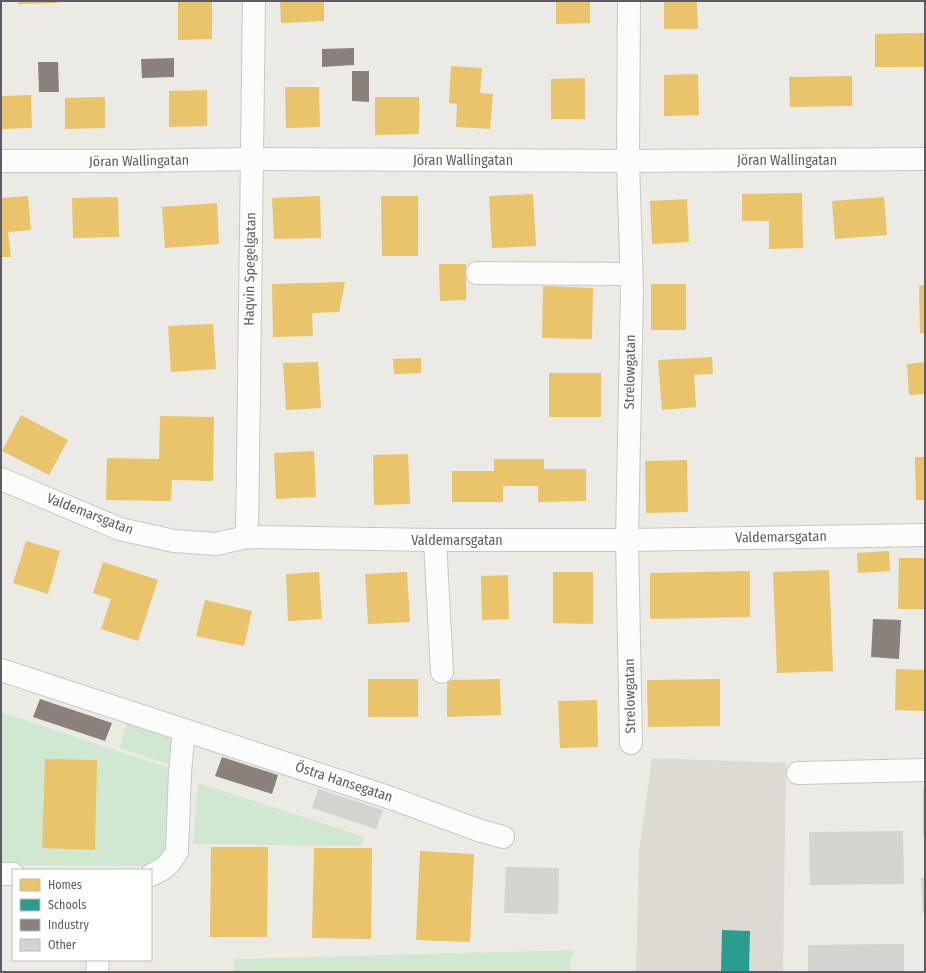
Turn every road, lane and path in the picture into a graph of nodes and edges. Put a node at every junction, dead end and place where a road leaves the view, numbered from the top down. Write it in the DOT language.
graph roads {
  1 [pos="254,1"];
  2 [pos="629,1"];
  3 [pos="251,159"];
  4 [pos="925,159"];
  5 [pos="1,161"];
  6 [pos="628,161"];
  7 [pos="477,274"];
  8 [pos="631,274"];
  9 [pos="1,479"];
  10 [pos="925,535"];
  11 [pos="247,537"];
  12 [pos="435,540"];
  13 [pos="626,540"];
  14 [pos="1,670"];
  15 [pos="442,672"];
  16 [pos="184,730"];
  17 [pos="631,743"];
  18 [pos="925,770"];
  19 [pos="798,773"];
  20 [pos="504,836"];
  21 [pos="1,874"];
  22 [pos="12,874"];
  23 [pos="152,875"];
  24 [pos="98,961"];
  25 [pos="97,972"];
  1 -- 3 [label="street, Haqvin Spegelgatan"];
  2 -- 6 [label="street, Strelowgatan"];
  3 -- 5 [label="street, Jöran Wallingatan"];
  3 -- 6 [label="street, Jöran Wallingatan"];
  3 -- 11 [label="street, Haqvin Spegelgatan"];
  4 -- 6 [label="street, Jöran Wallingatan"];
  6 -- 8 [label="street, Strelowgatan"];
  7 -- 8 [label="street"];
  8 -- 13 [label="street, Strelowgatan"];
  9 -- 11 [label="street, Valdemarsgatan"];
  10 -- 13 [label="street, Valdemarsgatan"];
  11 -- 12 [label="street, Valdemarsgatan"];
  12 -- 13 [label="street, Valdemarsgatan"];
  12 -- 15 [label="street"];
  13 -- 17 [label="street, Strelowgatan"];
  14 -- 16 [label="street, Östra Hansegatan"];
  16 -- 20 [label="street, Östra Hansegatan"];
  16 -- 23 [label="street"];
  18 -- 19 [label="street"];
  21 -- 22 [label="street"];
  24 -- 25 [label="street"];
}
